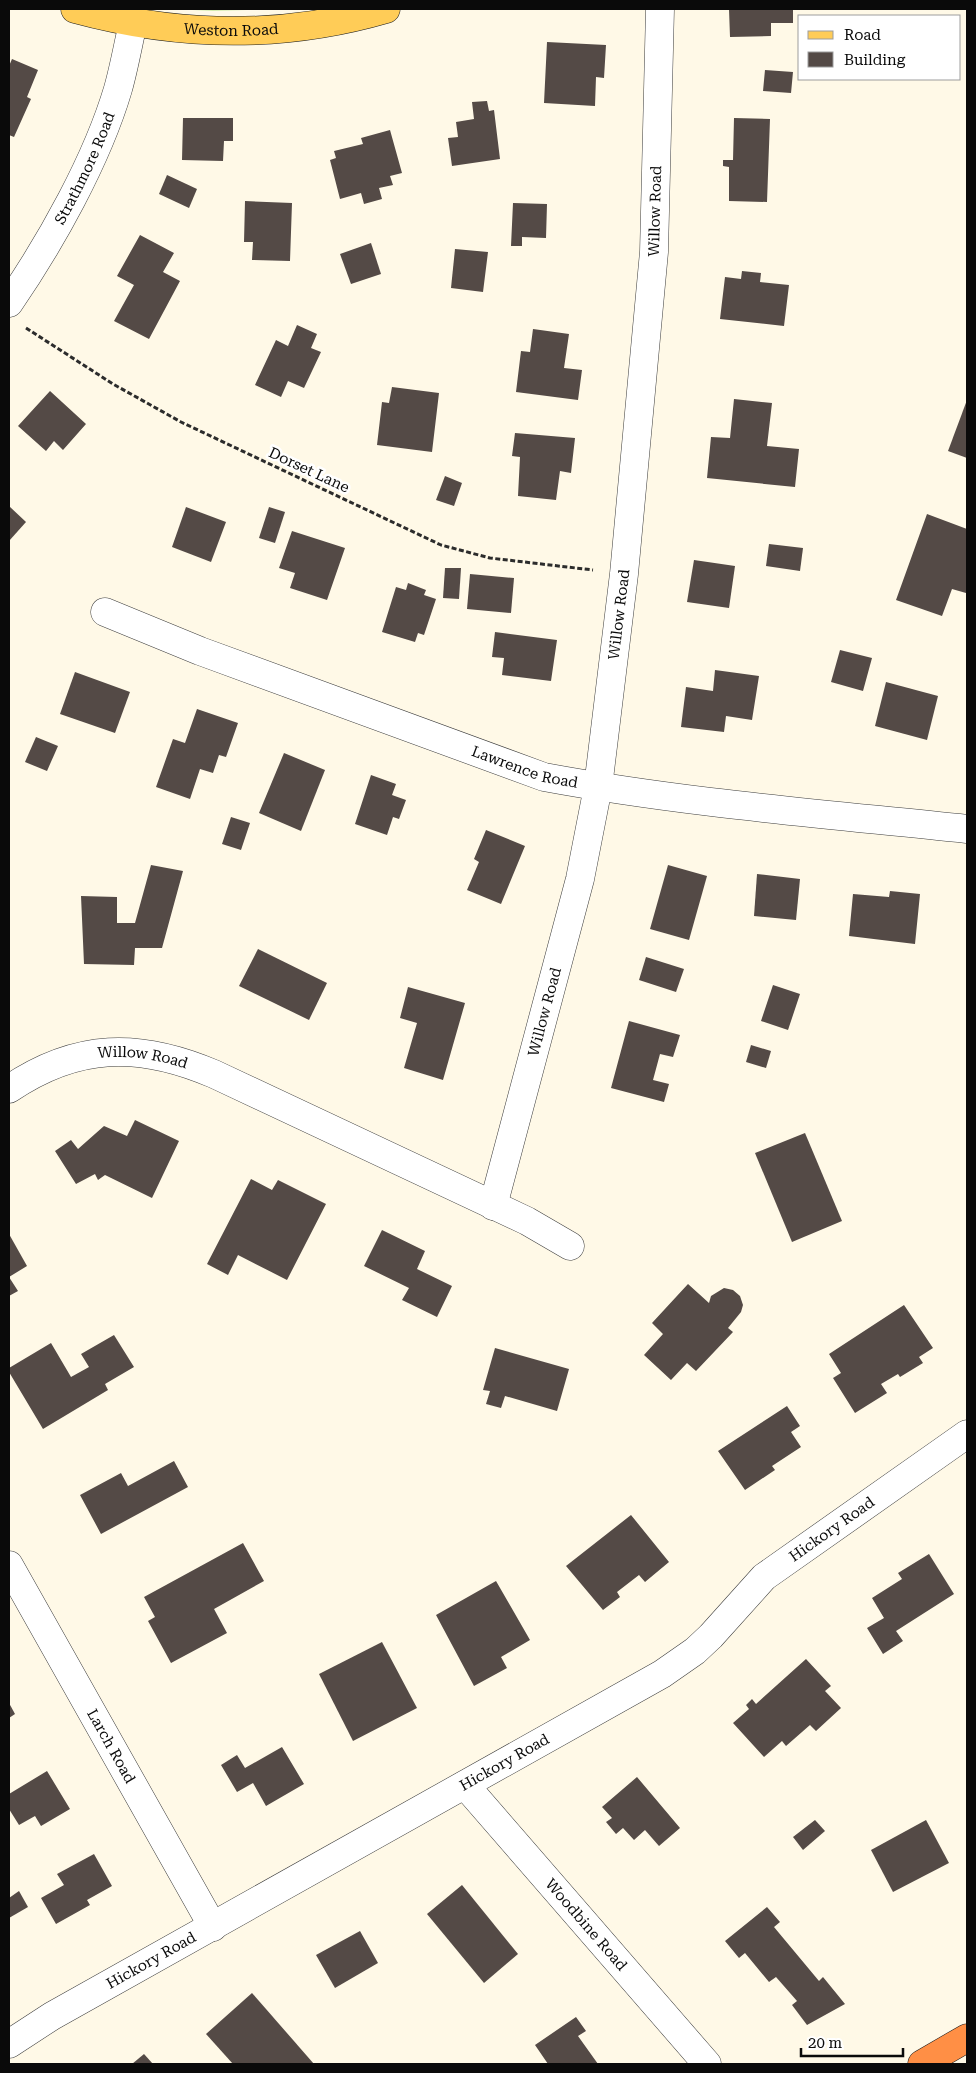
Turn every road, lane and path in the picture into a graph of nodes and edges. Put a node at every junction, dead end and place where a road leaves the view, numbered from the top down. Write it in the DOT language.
graph roads {
  1 [pos="75,9"];
  2 [pos="386,9"];
  3 [pos="660,9"];
  4 [pos="133,23"];
  5 [pos="9,303"];
  6 [pos="25,327"];
  7 [pos="624,574"];
  8 [pos="105,612"];
  9 [pos="598,787"];
  10 [pos="967,829"];
  11 [pos="9,1089"];
  12 [pos="493,1206"];
  13 [pos="570,1246"];
  14 [pos="967,1434"];
  15 [pos="9,1565"];
  16 [pos="465,1785"];
  17 [pos="212,1927"];
  18 [pos="967,2038"];
  19 [pos="9,2044"];
  20 [pos="707,2064"];
  21 [pos="922,2064"];
  1 -- 4 [label="main road, Weston Road"];
  2 -- 4 [label="main road, Weston Road"];
  3 -- 7 [label="street, Willow Road"];
  4 -- 5 [label="street, Strathmore Road"];
  6 -- 7 [label="path, Dorset Lane"];
  7 -- 9 [label="street, Willow Road"];
  8 -- 9 [label="street, Lawrence Road"];
  9 -- 10 [label="street, Lawrence Road"];
  9 -- 12 [label="street, Willow Road"];
  11 -- 12 [label="street, Willow Road"];
  12 -- 13 [label="street, Willow Road"];
  14 -- 16 [label="street, Hickory Road"];
  15 -- 17 [label="street, Larch Road"];
  16 -- 17 [label="street, Hickory Road"];
  16 -- 20 [label="street, Woodbine Road"];
  17 -- 19 [label="street, Hickory Road"];
  18 -- 21 [label="highway"];
}
